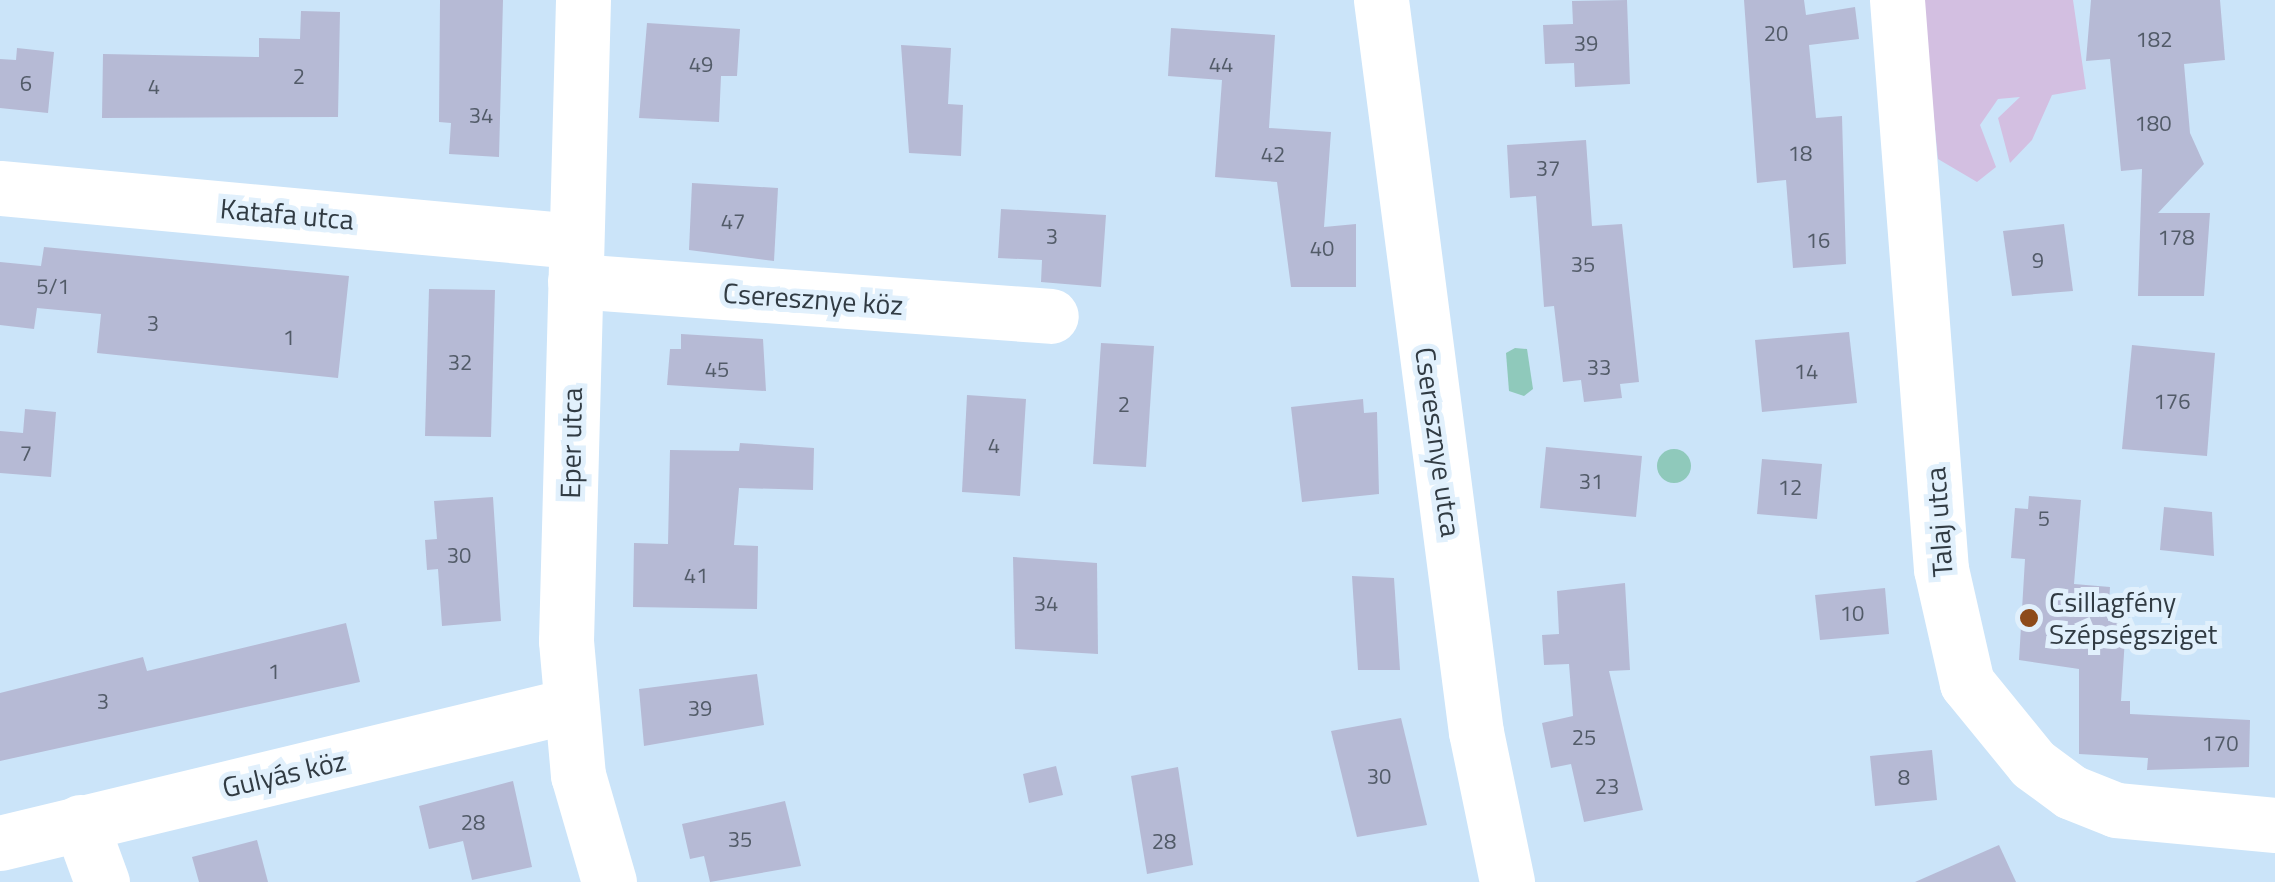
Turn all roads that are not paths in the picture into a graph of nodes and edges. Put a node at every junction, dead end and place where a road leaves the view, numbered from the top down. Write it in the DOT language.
graph roads {
  1 [pos="583,0"];
  2 [pos="1381,0"];
  3 [pos="1897,0"];
  4 [pos="0,188"];
  5 [pos="575,261"];
  6 [pos="1051,316"];
  7 [pos="568,706"];
  8 [pos="80,822"];
  9 [pos="2275,825"];
  10 [pos="0,842"];
  11 [pos="102,882"];
  12 [pos="609,882"];
  13 [pos="1507,882"];
  1 -- 5 [label="street, Eper utca"];
  2 -- 13 [label="street, Cseresznye utca"];
  3 -- 9 [label="street, Talaj utca"];
  4 -- 5 [label="street, Katafa utca"];
  5 -- 6 [label="street, Cseresznye köz"];
  5 -- 7 [label="street, Eper utca"];
  7 -- 8 [label="street, Gulyás köz"];
  7 -- 12 [label="street, Eper utca"];
  8 -- 10 [label="street, Gulyás köz"];
  8 -- 11 [label="street"];
}
